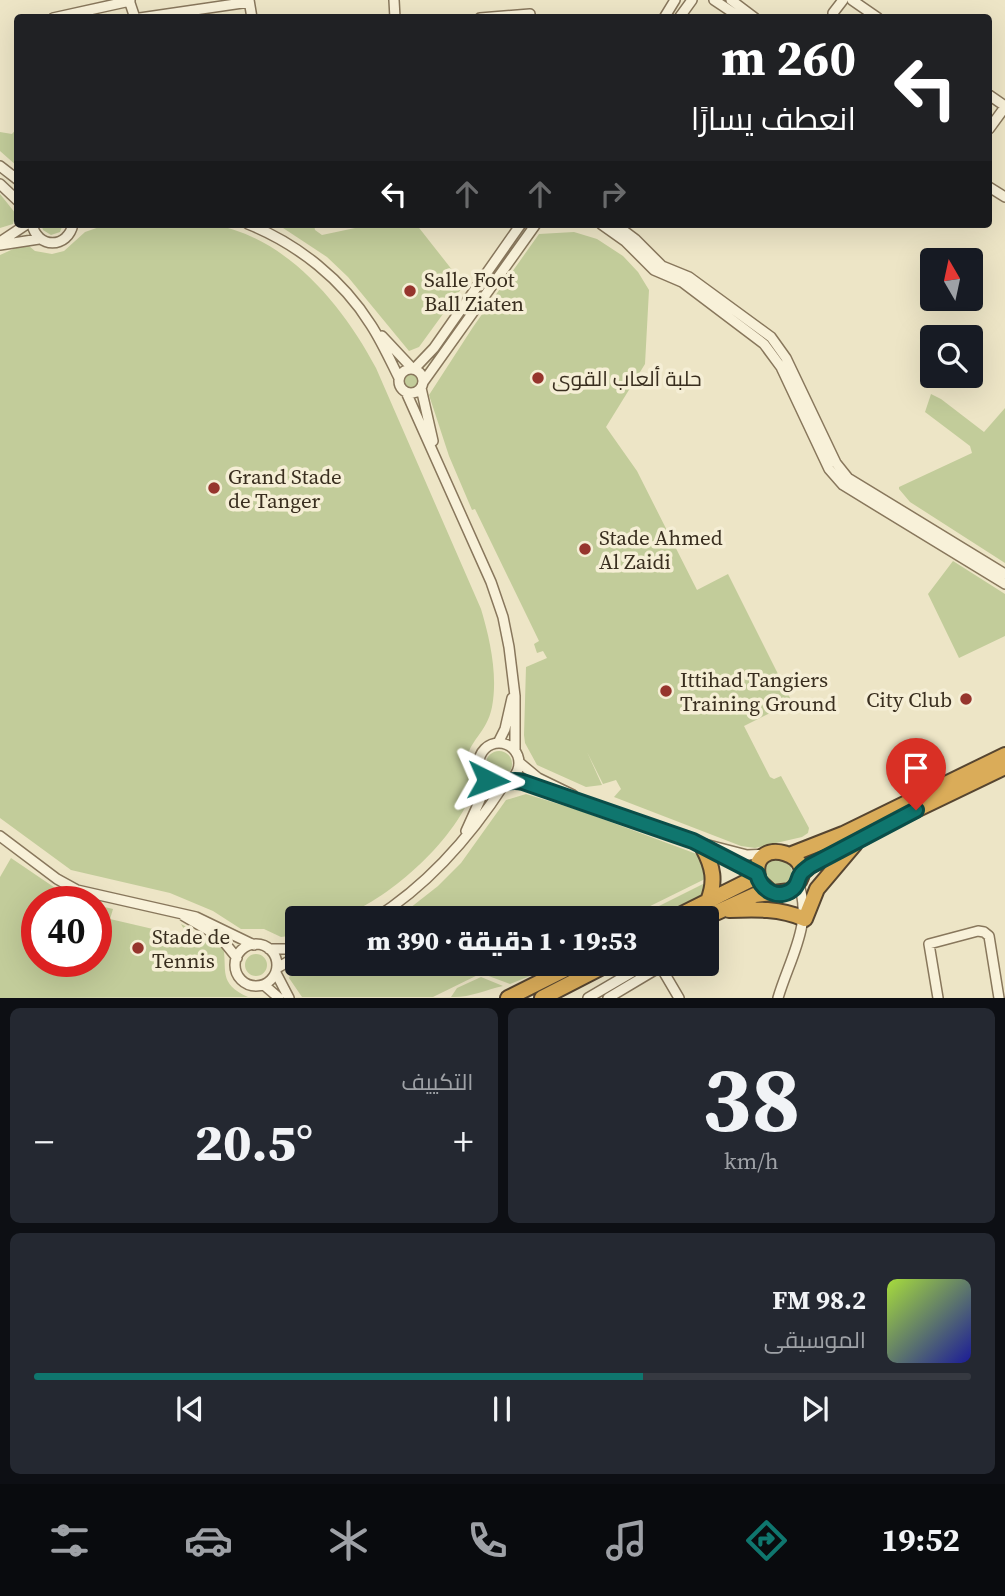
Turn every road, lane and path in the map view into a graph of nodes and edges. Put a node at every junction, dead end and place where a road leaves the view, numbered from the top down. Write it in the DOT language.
graph roads {
  1 [pos="715,0"];
  2 [pos="731,0"];
  3 [pos="844,0"];
  4 [pos="852,0"];
  5 [pos="129,1"];
  6 [pos="249,1"];
  7 [pos="207,13"];
  8 [pos="833,13"];
  9 [pos="71,14"];
  10 [pos="735,14"];
  11 [pos="750,14"];
  12 [pos="872,14"];
  13 [pos="1005,107"];
  14 [pos="992,125"];
  15 [pos="0,166"];
  16 [pos="14,177"];
  17 [pos="0,184"];
  18 [pos="14,197"];
  19 [pos="21,228"];
  20 [pos="33,228"];
  21 [pos="73,228"];
  22 [pos="257,228"];
  23 [pos="518,228"];
  24 [pos="533,228"];
  25 [pos="607,228"];
  26 [pos="620,228"];
  27 [pos="39,239"];
  28 [pos="0,243"];
  29 [pos="373,327"];
  30 [pos="413,368"];
  31 [pos="399,378"];
  32 [pos="423,385"];
  33 [pos="407,392"];
  34 [pos="434,453"];
  35 [pos="1005,574"];
  36 [pos="1005,584"];
  37 [pos="514,689"];
  38 [pos="498,743"];
  39 [pos="515,751"];
  40 [pos="1005,755"];
  41 [pos="520,763"];
  42 [pos="1005,767"];
  43 [pos="484,776"];
  44 [pos="508,781"];
  45 [pos="583,802"];
  46 [pos="0,836"];
  47 [pos="464,836"];
  48 [pos="858,841"];
  49 [pos="698,844"];
  50 [pos="768,854"];
  51 [pos="792,854"];
  52 [pos="758,875"];
  53 [pos="799,878"];
  54 [pos="779,893"];
  55 [pos="708,901"];
  56 [pos="391,906"];
  57 [pos="698,906"];
  58 [pos="721,910"];
  59 [pos="804,914"];
  60 [pos="183,915"];
  61 [pos="254,945"];
  62 [pos="269,949"];
  63 [pos="285,949"];
  64 [pos="237,958"];
  65 [pos="285,965"];
  66 [pos="277,971"];
  67 [pos="552,976"];
  68 [pos="585,976"];
  69 [pos="626,976"];
  70 [pos="644,976"];
  71 [pos="666,976"];
  72 [pos="264,985"];
  73 [pos="279,998"];
  74 [pos="289,998"];
  75 [pos="508,998"];
  76 [pos="542,998"];
  77 [pos="588,998"];
  78 [pos="608,998"];
  79 [pos="679,998"];
  80 [pos="778,998"];
  81 [pos="938,998"];
  82 [pos="999,998"];
  1 -- 10 [label="street"];
  2 -- 11 [label="street"];
  3 -- 8 [label="street"];
  4 -- 12 [label="street"];
  5 -- 9 [label="street"];
  6 -- 7 [label="street"];
  13 -- 14 [label="street"];
  15 -- 16 [label="street"];
  17 -- 18 [label="street"];
  19 -- 28 [label="street"];
  20 -- 27 [label="street"];
  21 -- 27 [label="street"];
  22 -- 29 [label="street"];
  23 -- 30 [label="street"];
  24 -- 32 [label="street"];
  25 -- 36 [label="street"];
  26 -- 35 [label="street"];
  27 -- 28 [label="street"];
  29 -- 30 [label="street"];
  29 -- 31 [label="street"];
  30 -- 31 [label="street"];
  30 -- 32 [label="street"];
  31 -- 33 [label="street"];
  32 -- 33 [label="street"];
  32 -- 34 [label="street"];
  33 -- 34 [label="street"];
  34 -- 37 [label="street"];
  37 -- 38 [label="street"];
  37 -- 39 [label="street"];
  38 -- 39 [label="street"];
  38 -- 43 [label="street"];
  39 -- 41 [label="street"];
  40 -- 51 [label="highway"];
  41 -- 44 [label="street"];
  41 -- 45 [label="street"];
  42 -- 48 [label="highway"];
  43 -- 44 [label="street"];
  43 -- 47 [label="street"];
  44 -- 45 [label="street"];
  44 -- 47 [label="street"];
  45 -- 49 [label="street"];
  46 -- 60 [label="street"];
  47 -- 56 [label="street"];
  48 -- 53 [label="highway"];
  48 -- 59 [label="highway"];
  49 -- 50 [label="street"];
  49 -- 52 [label="street"];
  49 -- 55 [label="highway"];
  50 -- 51 [label="highway"];
  50 -- 52 [label="highway"];
  51 -- 53 [label="highway"];
  52 -- 54 [label="highway"];
  52 -- 55 [label="highway"];
  53 -- 54 [label="highway"];
  53 -- 59 [label="street"];
  54 -- 58 [label="highway"];
  54 -- 59 [label="street"];
  55 -- 57 [label="highway"];
  58 -- 59 [label="highway"];
  59 -- 80 [label="street"];
  60 -- 61 [label="street"];
  60 -- 64 [label="street"];
  61 -- 62 [label="street"];
  61 -- 64 [label="street"];
  62 -- 63 [label="street"];
  62 -- 66 [label="street"];
  64 -- 72 [label="street"];
  65 -- 66 [label="street"];
  66 -- 72 [label="street"];
  66 -- 74 [label="street"];
  67 -- 75 [label="highway"];
  68 -- 76 [label="highway"];
  69 -- 77 [label="street"];
  70 -- 78 [label="street"];
  71 -- 79 [label="street"];
  72 -- 73 [label="street"];
  81 -- 82 [label="street"];
}
